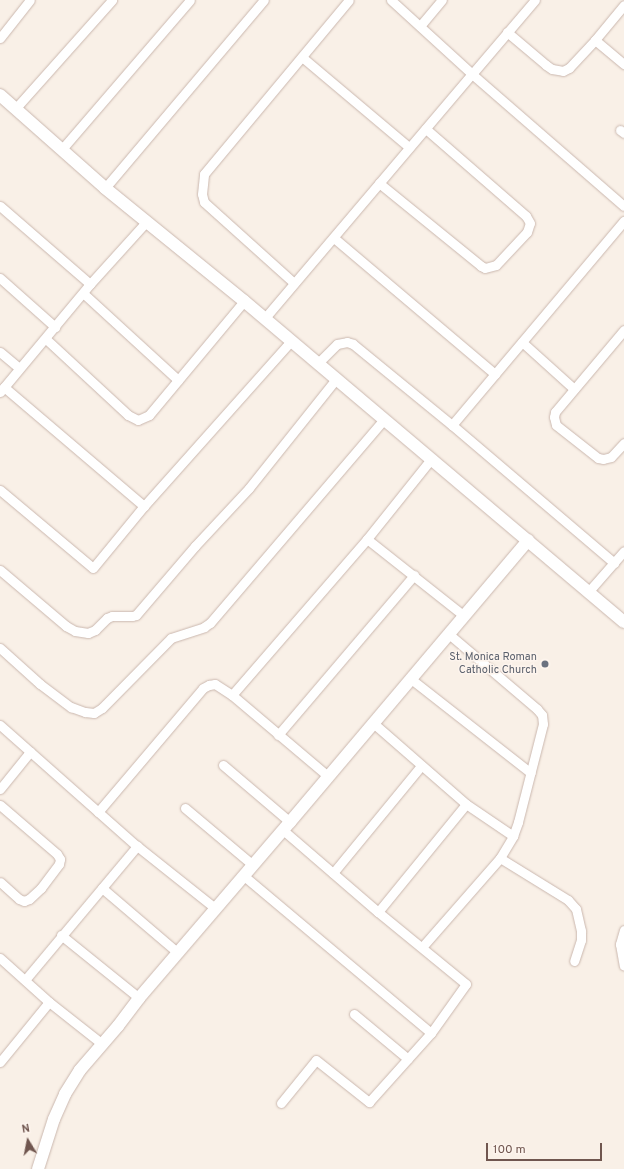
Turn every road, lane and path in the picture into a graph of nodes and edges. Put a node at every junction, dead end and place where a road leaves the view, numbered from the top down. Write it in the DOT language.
graph roads {
  1 [pos="30,0"];
  2 [pos="112,0"];
  3 [pos="190,0"];
  4 [pos="264,0"];
  5 [pos="348,0"];
  6 [pos="391,0"];
  7 [pos="442,0"];
  8 [pos="535,0"];
  9 [pos="624,5"];
  10 [pos="420,26"];
  11 [pos="507,32"];
  12 [pos="0,38"];
  13 [pos="595,40"];
  14 [pos="302,57"];
  15 [pos="624,64"];
  16 [pos="472,74"];
  17 [pos="0,95"];
  18 [pos="15,109"];
  19 [pos="426,129"];
  20 [pos="409,147"];
  21 [pos="62,150"];
  22 [pos="379,184"];
  23 [pos="105,188"];
  24 [pos="0,206"];
  25 [pos="624,206"];
  26 [pos="147,221"];
  27 [pos="624,221"];
  28 [pos="334,238"];
  29 [pos="0,278"];
  30 [pos="294,283"];
  31 [pos="90,284"];
  32 [pos="83,294"];
  33 [pos="244,301"];
  34 [pos="264,319"];
  35 [pos="55,327"];
  36 [pos="624,330"];
  37 [pos="46,339"];
  38 [pos="291,341"];
  39 [pos="522,342"];
  40 [pos="0,352"];
  41 [pos="318,364"];
  42 [pos="19,368"];
  43 [pos="495,374"];
  44 [pos="336,379"];
  45 [pos="178,380"];
  46 [pos="574,389"];
  47 [pos="2,390"];
  48 [pos="384,419"];
  49 [pos="452,425"];
  50 [pos="624,443"];
  51 [pos="431,459"];
  52 [pos="0,490"];
  53 [pos="144,506"];
  54 [pos="367,539"];
  55 [pos="528,540"];
  56 [pos="624,551"];
  57 [pos="614,563"];
  58 [pos="0,570"];
  59 [pos="414,575"];
  60 [pos="589,591"];
  61 [pos="464,616"];
  62 [pos="624,622"];
  63 [pos="449,634"];
  64 [pos="0,648"];
  65 [pos="411,679"];
  66 [pos="232,696"];
  67 [pos="372,722"];
  68 [pos="0,725"];
  69 [pos="278,735"];
  70 [pos="30,752"];
  71 [pos="222,765"];
  72 [pos="421,766"];
  73 [pos="531,773"];
  74 [pos="328,776"];
  75 [pos="0,789"];
  76 [pos="466,804"];
  77 [pos="0,805"];
  78 [pos="185,808"];
  79 [pos="98,812"];
  80 [pos="287,826"];
  81 [pos="513,836"];
  82 [pos="137,846"];
  83 [pos="500,858"];
  84 [pos="253,865"];
  85 [pos="333,873"];
  86 [pos="244,876"];
  87 [pos="0,882"];
  88 [pos="102,888"];
  89 [pos="215,908"];
  90 [pos="378,912"];
  91 [pos="624,930"];
  92 [pos="61,936"];
  93 [pos="423,946"];
  94 [pos="178,953"];
  95 [pos="574,961"];
  96 [pos="2,964"];
  97 [pos="624,966"];
  98 [pos="25,980"];
  99 [pos="138,998"];
  100 [pos="49,1002"];
  101 [pos="354,1014"];
  102 [pos="431,1033"];
  103 [pos="102,1043"];
  104 [pos="408,1059"];
  105 [pos="0,1062"];
  106 [pos="281,1103"];
  107 [pos="38,1169"];
  1 -- 12 [label="street"];
  2 -- 18 [label="street"];
  3 -- 21 [label="street"];
  4 -- 23 [label="street"];
  5 -- 14 [label="street"];
  6 -- 10 [label="street"];
  7 -- 10 [label="street"];
  8 -- 11 [label="street"];
  9 -- 13 [label="street"];
  10 -- 16 [label="street"];
  11 -- 13 [label="street"];
  11 -- 16 [label="street"];
  13 -- 15 [label="street"];
  14 -- 20 [label="street"];
  14 -- 30 [label="street"];
  16 -- 19 [label="street"];
  16 -- 25 [label="street"];
  17 -- 18 [label="street"];
  18 -- 21 [label="street"];
  19 -- 20 [label="street"];
  19 -- 22 [label="street"];
  20 -- 22 [label="street"];
  21 -- 23 [label="street"];
  22 -- 28 [label="street"];
  23 -- 26 [label="street"];
  24 -- 31 [label="street"];
  26 -- 31 [label="street"];
  26 -- 33 [label="street"];
  27 -- 39 [label="street"];
  28 -- 30 [label="street"];
  28 -- 43 [label="street"];
  29 -- 35 [label="street"];
  30 -- 34 [label="street"];
  31 -- 32 [label="street"];
  32 -- 35 [label="street"];
  32 -- 45 [label="street"];
  33 -- 34 [label="street"];
  33 -- 45 [label="street"];
  34 -- 38 [label="street"];
  35 -- 37 [label="street"];
  36 -- 46 [label="street"];
  37 -- 42 [label="street"];
  37 -- 45 [label="street"];
  38 -- 41 [label="street"];
  38 -- 53 [label="street"];
  39 -- 43 [label="street"];
  39 -- 46 [label="street"];
  40 -- 42 [label="street"];
  41 -- 44 [label="street"];
  41 -- 49 [label="street"];
  42 -- 47 [label="street"];
  43 -- 49 [label="street"];
  44 -- 48 [label="street"];
  44 -- 58 [label="street"];
  46 -- 50 [label="street"];
  47 -- 53 [label="street"];
  48 -- 51 [label="street"];
  48 -- 64 [label="street"];
  49 -- 57 [label="street"];
  51 -- 54 [label="street"];
  51 -- 55 [label="street"];
  52 -- 53 [label="street"];
  54 -- 59 [label="street"];
  54 -- 66 [label="street"];
  55 -- 60 [label="street"];
  55 -- 61 [label="street"];
  56 -- 57 [label="street"];
  57 -- 60 [label="street"];
  59 -- 61 [label="street"];
  59 -- 69 [label="street"];
  60 -- 62 [label="street"];
  61 -- 63 [label="street"];
  63 -- 65 [label="street"];
  63 -- 73 [label="street"];
  65 -- 67 [label="street"];
  65 -- 73 [label="street"];
  66 -- 69 [label="street"];
  66 -- 79 [label="street"];
  67 -- 72 [label="street"];
  67 -- 74 [label="street"];
  68 -- 70 [label="street"];
  69 -- 74 [label="street"];
  70 -- 75 [label="street"];
  70 -- 79 [label="street"];
  71 -- 80 [label="street"];
  72 -- 76 [label="street"];
  72 -- 85 [label="street"];
  73 -- 81 [label="street"];
  74 -- 80 [label="street"];
  76 -- 81 [label="street"];
  76 -- 90 [label="street"];
  77 -- 87 [label="street"];
  78 -- 84 [label="street"];
  79 -- 82 [label="street"];
  80 -- 84 [label="street"];
  80 -- 85 [label="street"];
  81 -- 83 [label="street"];
  82 -- 88 [label="street"];
  82 -- 89 [label="street"];
  83 -- 93 [label="street"];
  83 -- 95 [label="street"];
  84 -- 86 [label="street"];
  85 -- 90 [label="street"];
  86 -- 89 [label="street"];
  86 -- 102 [label="street"];
  88 -- 92 [label="street"];
  88 -- 94 [label="street"];
  89 -- 94 [label="street"];
  90 -- 93 [label="street"];
  91 -- 97 [label="street"];
  92 -- 98 [label="street"];
  92 -- 99 [label="street"];
  93 -- 102 [label="street"];
  94 -- 99 [label="street"];
  96 -- 98 [label="street"];
  98 -- 100 [label="street"];
  99 -- 103 [label="street"];
  100 -- 103 [label="street"];
  100 -- 105 [label="street"];
  101 -- 104 [label="street"];
  102 -- 104 [label="street"];
  103 -- 107 [label="street"];
  104 -- 106 [label="street"];
}
